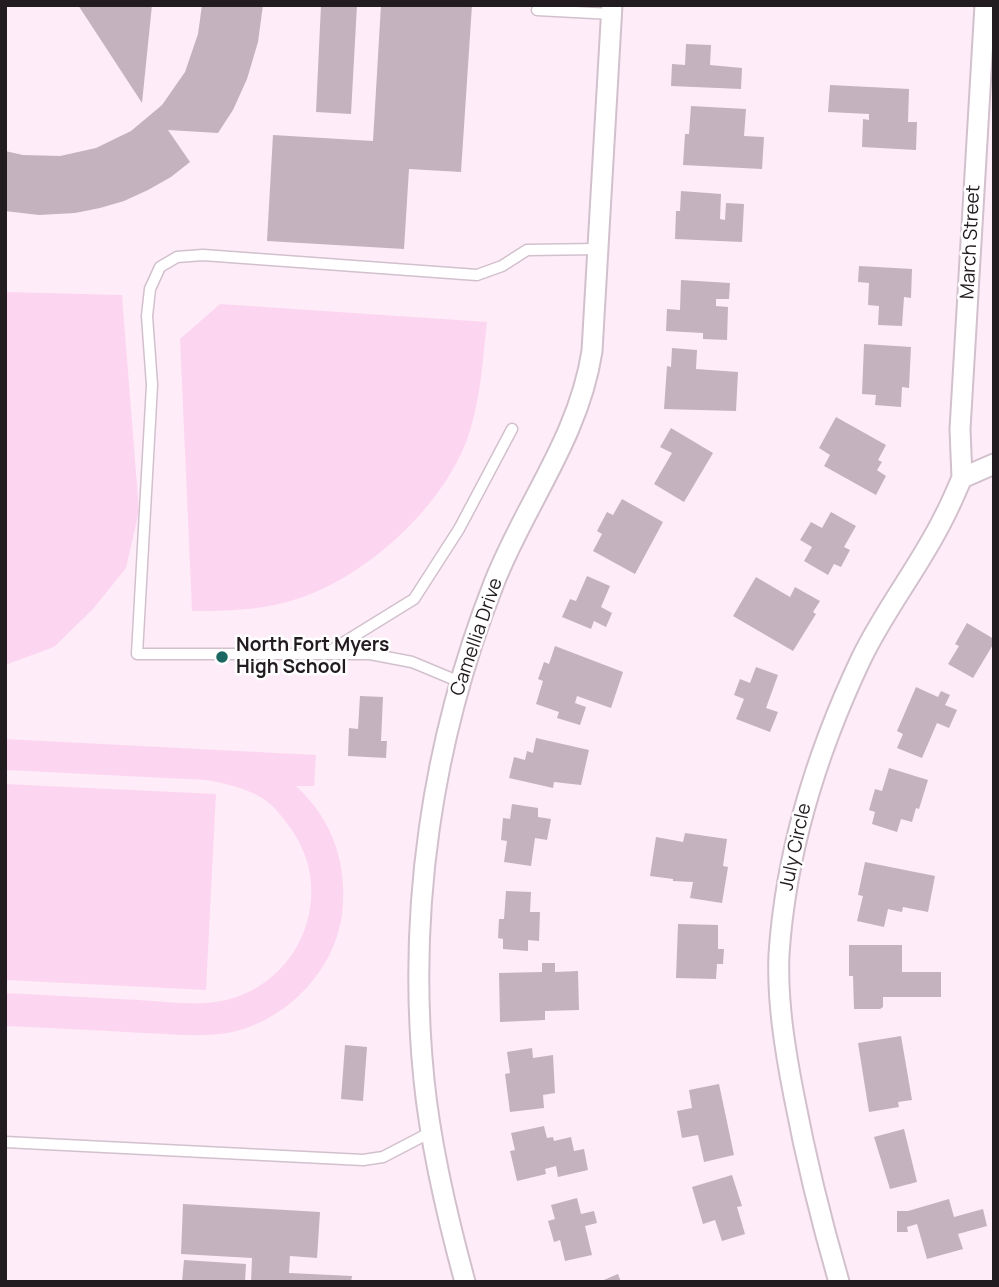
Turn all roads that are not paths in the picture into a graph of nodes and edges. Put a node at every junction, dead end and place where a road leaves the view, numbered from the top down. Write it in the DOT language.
graph roads {
  1 [pos="985,5"];
  2 [pos="612,9"];
  3 [pos="537,10"];
  4 [pos="598,248"];
  5 [pos="512,429"];
  6 [pos="994,464"];
  7 [pos="962,478"];
  8 [pos="325,654"];
  9 [pos="460,682"];
  10 [pos="431,1132"];
  11 [pos="5,1142"];
  12 [pos="466,1282"];
  13 [pos="839,1282"];
  1 -- 7 [label="street, March Street"];
  2 -- 3 [label="lane"];
  2 -- 4 [label="street, Camellia Drive"];
  4 -- 8 [label="lane"];
  4 -- 9 [label="street, Camellia Drive"];
  5 -- 8 [label="lane"];
  6 -- 7 [label="street"];
  7 -- 13 [label="street, July Circle"];
  8 -- 9 [label="lane"];
  9 -- 10 [label="street, Camellia Drive"];
  10 -- 11 [label="lane"];
  10 -- 12 [label="street, Camellia Drive"];
}
